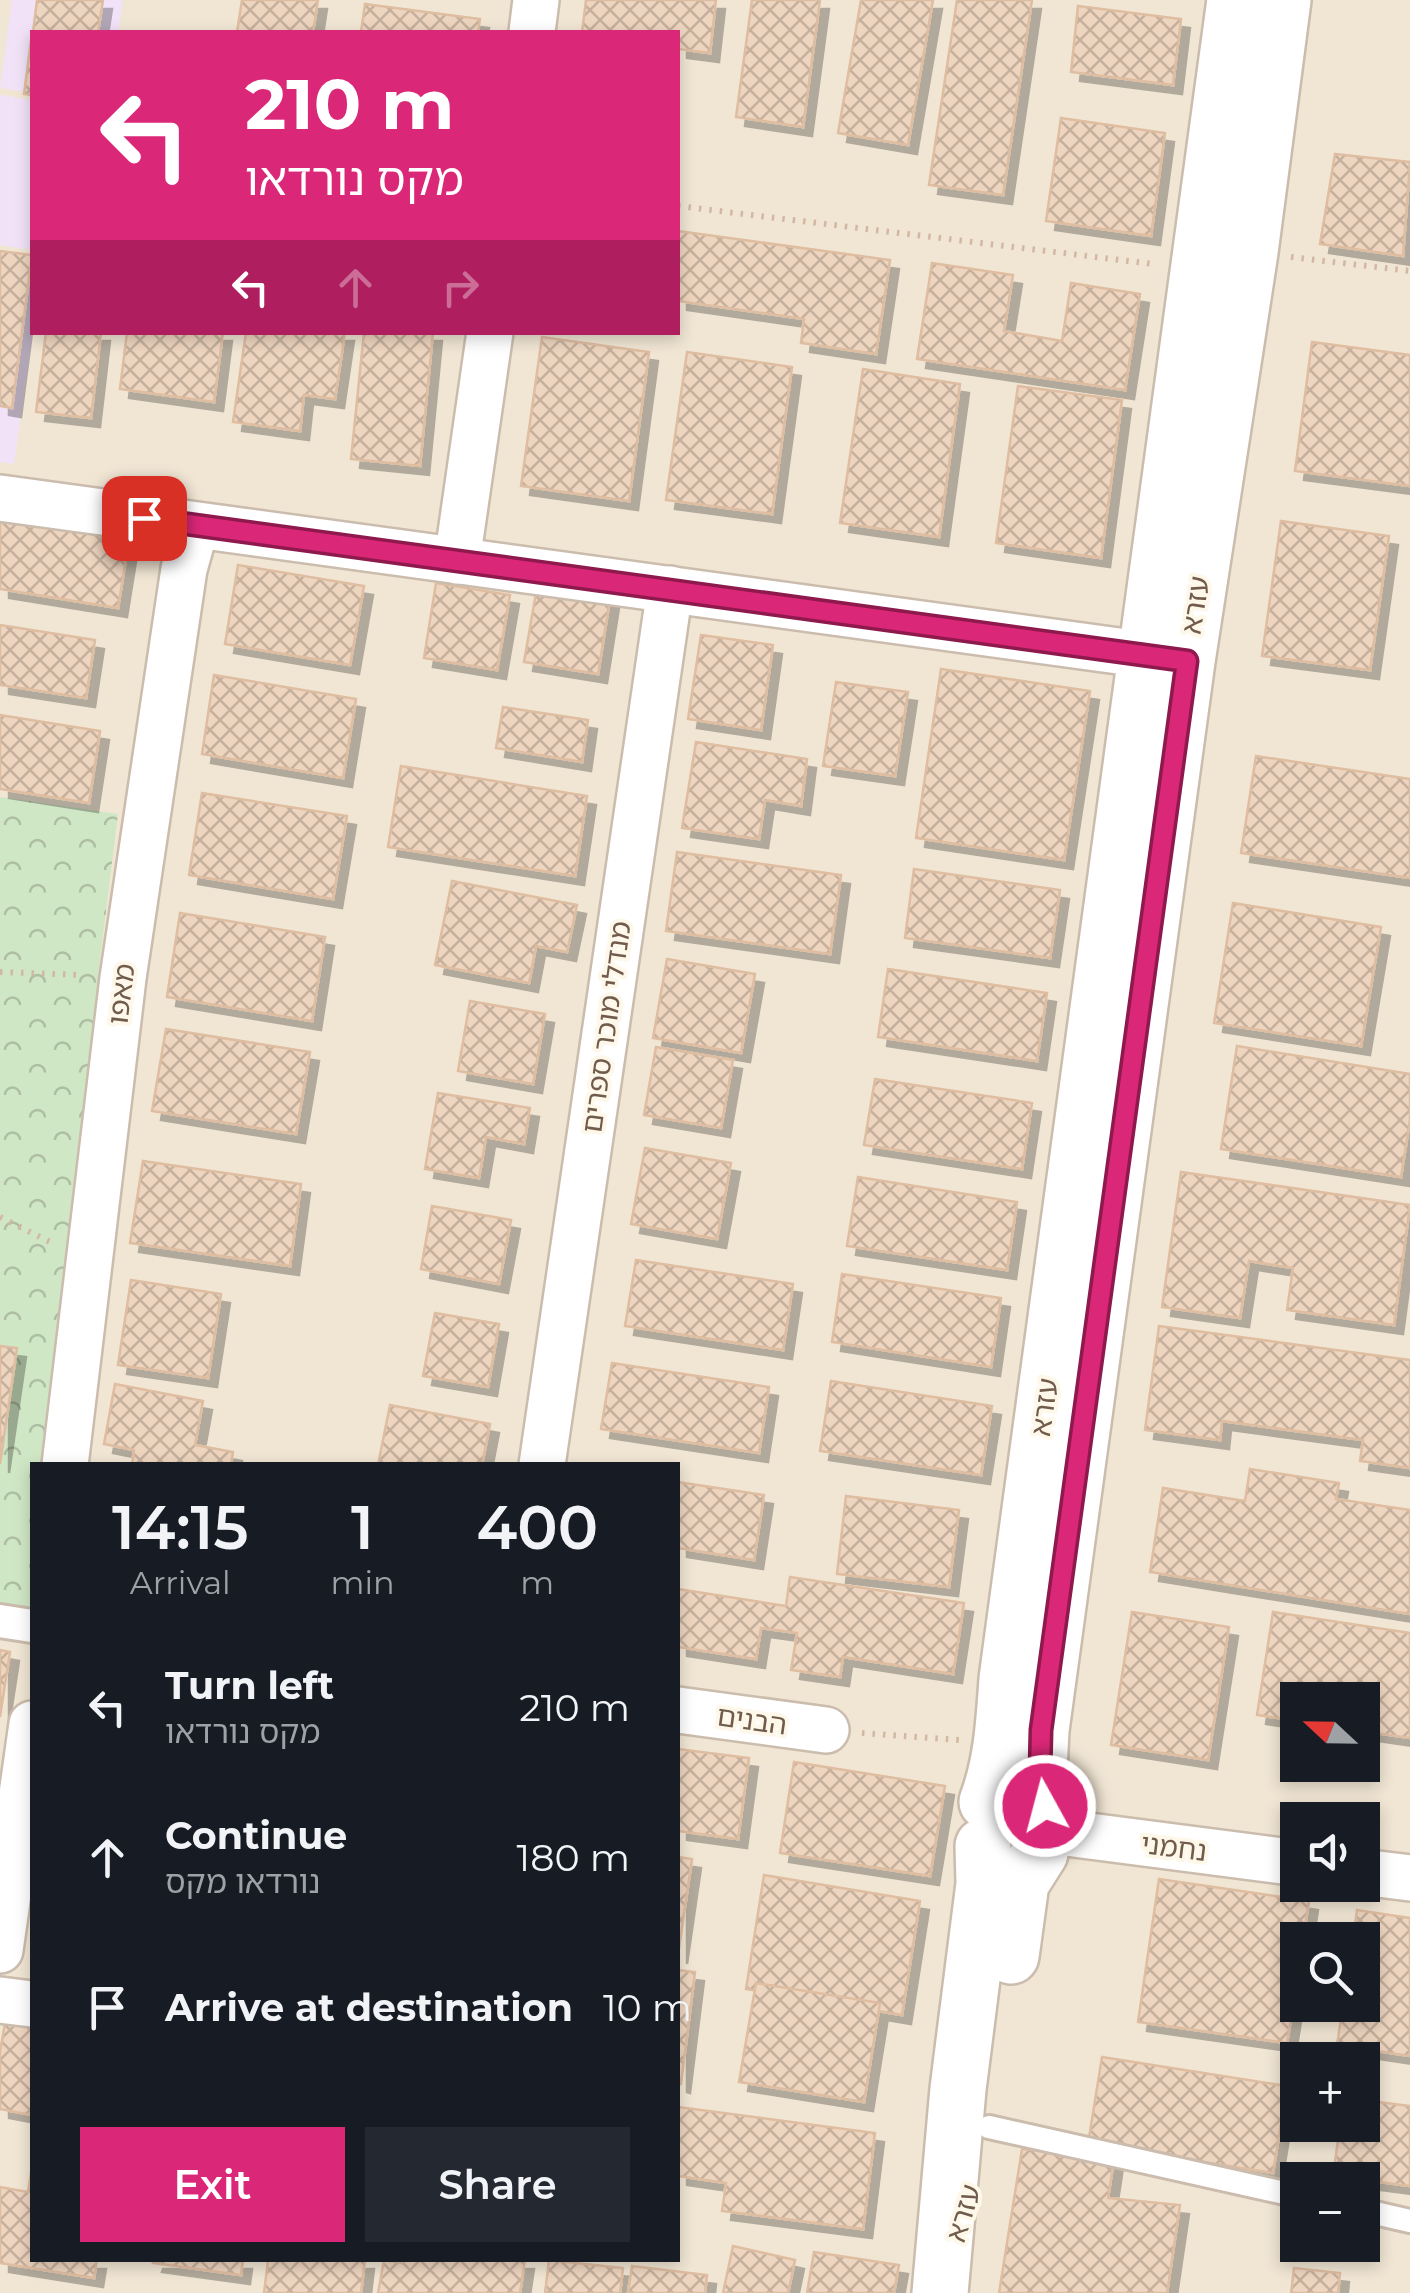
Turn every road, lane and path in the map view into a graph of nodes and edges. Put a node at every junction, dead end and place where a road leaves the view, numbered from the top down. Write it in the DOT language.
graph roads {
  1 [pos="536,0"];
  2 [pos="1266,1"];
  3 [pos="532,30"];
  4 [pos="680,206"];
  5 [pos="1250,252"];
  6 [pos="1198,270"];
  7 [pos="1410,271"];
  8 [pos="490,335"];
  9 [pos="0,498"];
  10 [pos="196,526"];
  11 [pos="457,561"];
  12 [pos="670,589"];
  13 [pos="1166,658"];
  14 [pos="0,972"];
  15 [pos="123,978"];
  16 [pos="0,1217"];
  17 [pos="88,1265"];
  18 [pos="65,1462"];
  19 [pos="542,1462"];
  20 [pos="0,1621"];
  21 [pos="30,1626"];
  22 [pos="680,1710"];
  23 [pos="826,1730"];
  24 [pos="30,1738"];
  25 [pos="1002,1743"];
  26 [pos="985,1824"];
  27 [pos="1045,1830"];
  28 [pos="1280,1861"];
  29 [pos="1380,1874"];
  30 [pos="1410,1878"];
  31 [pos="0,1950"];
  32 [pos="0,2000"];
  33 [pos="30,2004"];
  34 [pos="989,2128"];
  35 [pos="1280,2192"];
  36 [pos="1380,2214"];
  37 [pos="1410,2221"];
  38 [pos="941,2287"];
  1 -- 3 [label="street"];
  2 -- 5 [label="street, עזרא"];
  2 -- 6 [label="street, עזרא"];
  4 -- 6 [label="path"];
  5 -- 7 [label="path"];
  5 -- 13 [label="street, עזרא"];
  6 -- 13 [label="street, עזרא"];
  8 -- 11 [label="street"];
  9 -- 10 [label="street"];
  10 -- 11 [label="street"];
  10 -- 15 [label="street, מאפו"];
  11 -- 12 [label="street"];
  12 -- 13 [label="street"];
  12 -- 19 [label="street, מנדלי מוכר ספרים"];
  13 -- 25 [label="street, עזרא"];
  13 -- 27 [label="street, עזרא"];
  14 -- 15 [label="path"];
  15 -- 17 [label="street, מאפו"];
  16 -- 17 [label="path"];
  17 -- 18 [label="street, מאפו"];
  20 -- 21 [label="street"];
  22 -- 23 [label="street, הבנים"];
  23 -- 25 [label="path"];
  24 -- 31 [label="street"];
  25 -- 26 [label="street, עזרא"];
  26 -- 27 [label="street"];
  26 -- 38 [label="street, עזרא"];
  27 -- 28 [label="street, נחמני"];
  27 -- 34 [label="street, עזרא"];
  29 -- 30 [label="street"];
  32 -- 33 [label="street"];
  34 -- 35 [label="lane"];
  34 -- 38 [label="street, עזרא"];
  36 -- 37 [label="lane"];
}
